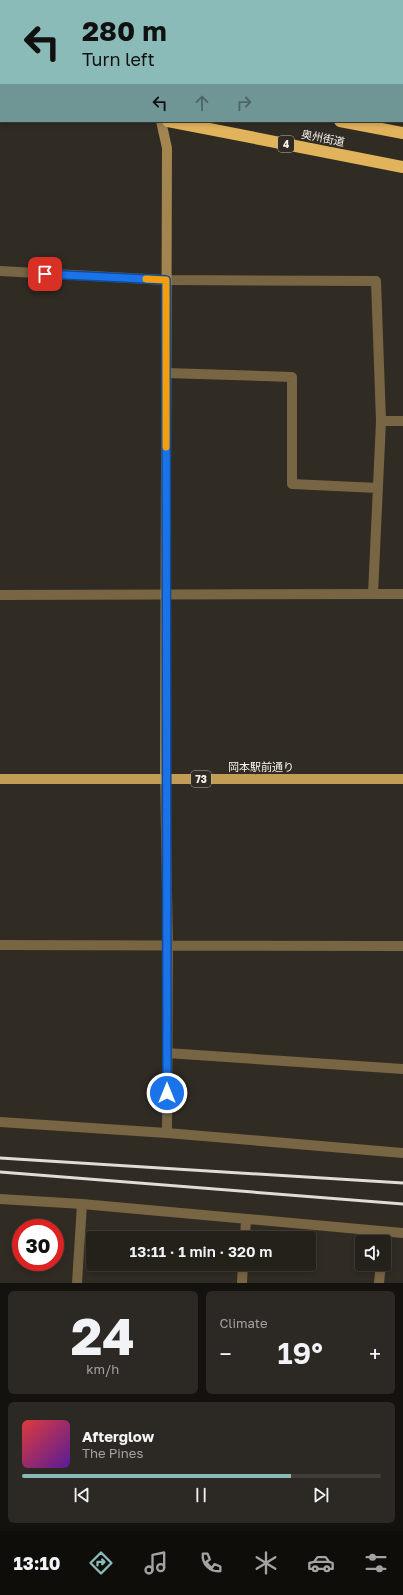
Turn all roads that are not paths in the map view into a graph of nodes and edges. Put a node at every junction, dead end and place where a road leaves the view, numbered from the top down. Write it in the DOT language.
graph roads {
  1 [pos="161,122"];
  2 [pos="173,122"];
  3 [pos="345,122"];
  4 [pos="403,133"];
  5 [pos="403,167"];
  6 [pos="0,271"];
  7 [pos="166,280"];
  8 [pos="166,373"];
  9 [pos="403,420"];
  10 [pos="381,421"];
  11 [pos="378,488"];
  12 [pos="166,594"];
  13 [pos="373,594"];
  14 [pos="403,594"];
  15 [pos="0,595"];
  16 [pos="0,779"];
  17 [pos="165,779"];
  18 [pos="403,779"];
  19 [pos="0,945"];
  20 [pos="168,945"];
  21 [pos="403,946"];
  22 [pos="168,1053"];
  23 [pos="403,1069"];
  24 [pos="0,1122"];
  25 [pos="167,1133"];
  26 [pos="403,1153"];
  27 [pos="0,1199"];
  28 [pos="82,1204"];
  29 [pos="246,1219"];
  30 [pos="245,1231"];
  31 [pos="384,1232"];
  32 [pos="403,1233"];
  33 [pos="384,1235"];
  34 [pos="243,1271"];
  35 [pos="380,1271"];
  36 [pos="77,1283"];
  37 [pos="242,1283"];
  38 [pos="379,1283"];
  1 -- 7 [label="street"];
  2 -- 5 [label="highway, 奥州街道 / 4"];
  3 -- 4 [label="highway, 奥州街道"];
  6 -- 7 [label="street"];
  7 -- 8 [label="street"];
  7 -- 10 [label="street"];
  8 -- 11 [label="street"];
  8 -- 12 [label="street"];
  9 -- 10 [label="street"];
  10 -- 11 [label="street"];
  11 -- 13 [label="street"];
  12 -- 13 [label="street"];
  12 -- 15 [label="street"];
  12 -- 17 [label="street"];
  13 -- 14 [label="street"];
  16 -- 17 [label="main road, 岡本駅前通り / 73"];
  17 -- 18 [label="main road, 岡本駅前通り / 73"];
  17 -- 20 [label="street"];
  19 -- 20 [label="street"];
  20 -- 21 [label="street"];
  20 -- 22 [label="street"];
  22 -- 23 [label="street"];
  22 -- 25 [label="street"];
  24 -- 25 [label="street"];
  25 -- 26 [label="street"];
  27 -- 28 [label="street"];
  28 -- 29 [label="street"];
  28 -- 36 [label="street"];
  29 -- 30 [label="street"];
  29 -- 31 [label="street"];
  31 -- 32 [label="street"];
  31 -- 33 [label="street"];
  34 -- 37 [label="street"];
  35 -- 38 [label="street"];
}
